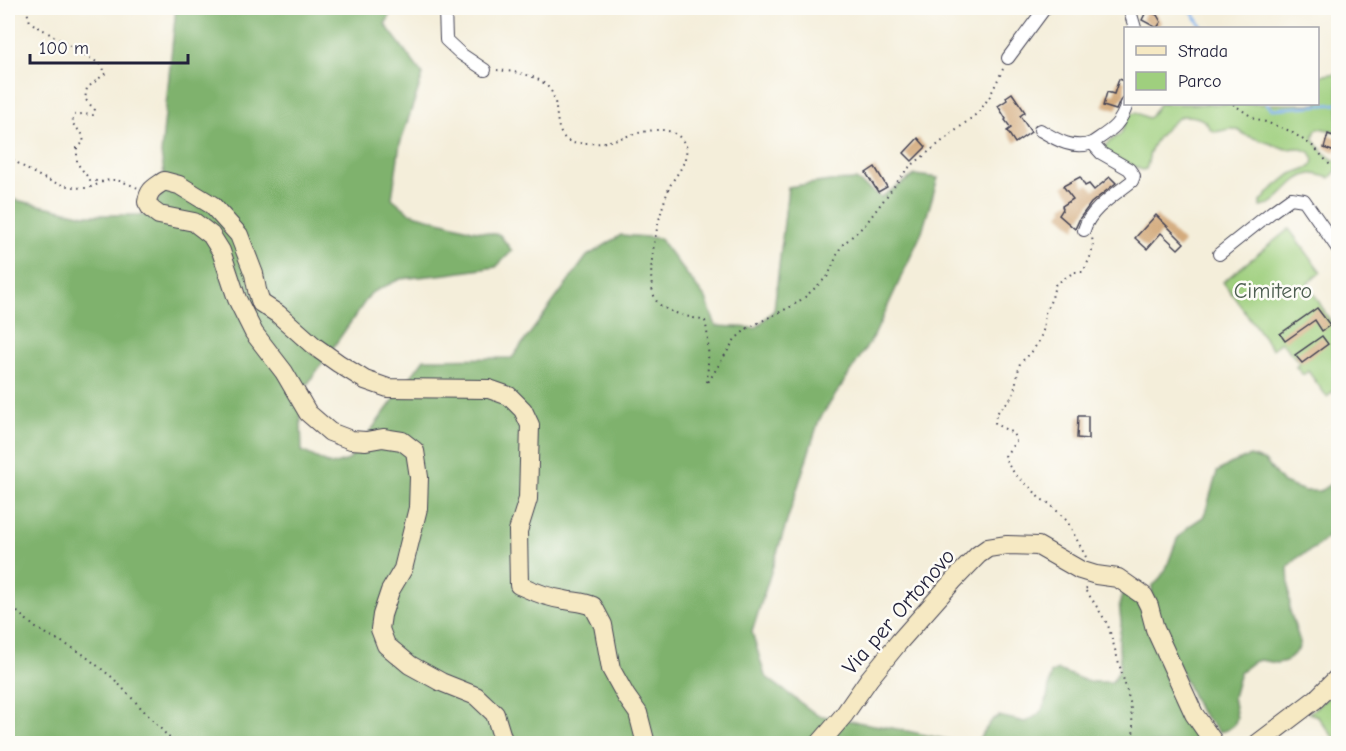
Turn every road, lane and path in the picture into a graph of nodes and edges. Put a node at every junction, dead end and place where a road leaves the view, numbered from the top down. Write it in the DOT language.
graph roads {
  1 [pos="26,8"];
  2 [pos="446,8"];
  3 [pos="1045,8"];
  4 [pos="1129,8"];
  5 [pos="1135,27"];
  6 [pos="1008,58"];
  7 [pos="485,70"];
  8 [pos="1127,105"];
  9 [pos="1234,105"];
  10 [pos="1040,130"];
  11 [pos="1092,143"];
  12 [pos="8,156"];
  13 [pos="1338,174"];
  14 [pos="105,182"];
  15 [pos="149,193"];
  16 [pos="1084,230"];
  17 [pos="1338,249"];
  18 [pos="1219,255"];
  19 [pos="1338,282"];
  20 [pos="1338,293"];
  21 [pos="1087,558"];
  22 [pos="1090,586"];
  23 [pos="8,604"];
  24 [pos="1338,677"];
  25 [pos="175,744"];
  26 [pos="502,744"];
  27 [pos="646,744"];
  28 [pos="819,744"];
  29 [pos="1134,744"];
  30 [pos="1215,744"];
  31 [pos="1257,744"];
  1 -- 14 [label="path"];
  2 -- 7 [label="street"];
  3 -- 6 [label="street"];
  4 -- 5 [label="street"];
  6 -- 7 [label="path"];
  8 -- 11 [label="street"];
  9 -- 13 [label="path"];
  10 -- 11 [label="street"];
  11 -- 16 [label="street"];
  12 -- 14 [label="path"];
  14 -- 15 [label="path"];
  15 -- 26 [label="street"];
  15 -- 27 [label="street"];
  16 -- 21 [label="path"];
  17 -- 18 [label="street"];
  19 -- 20 [label="lane"];
  22 -- 29 [label="path"];
  23 -- 25 [label="path"];
  24 -- 31 [label="street"];
  28 -- 30 [label="street, Via per Ortonovo"];
}
